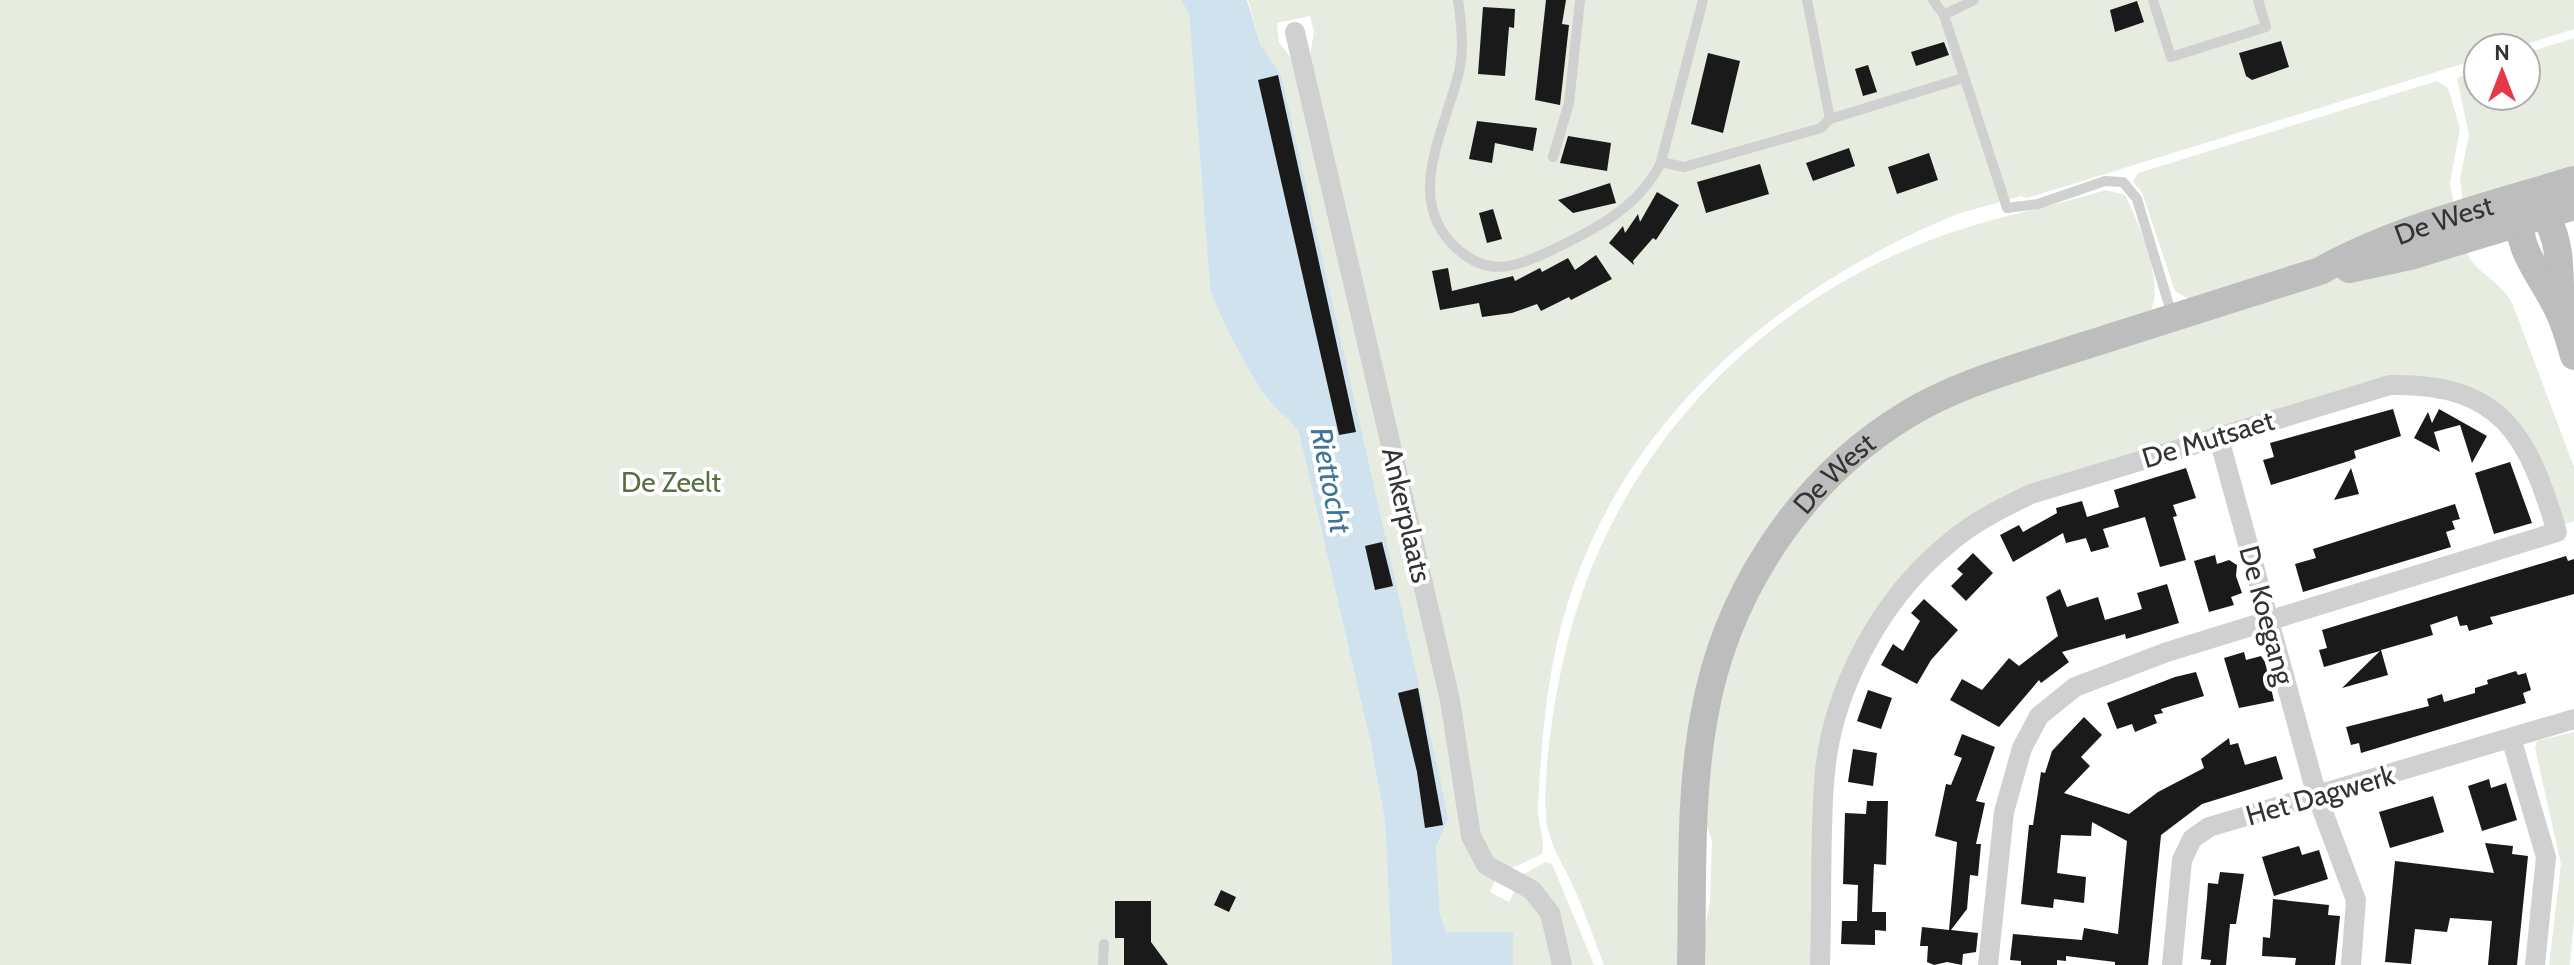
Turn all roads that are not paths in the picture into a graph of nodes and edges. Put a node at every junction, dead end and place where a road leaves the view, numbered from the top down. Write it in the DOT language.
graph roads {
  1 [pos="1458,0"];
  2 [pos="1580,0"];
  3 [pos="1703,0"];
  4 [pos="1807,0"];
  5 [pos="1933,0"];
  6 [pos="1974,0"];
  7 [pos="2153,0"];
  8 [pos="2258,0"];
  9 [pos="1944,15"];
  10 [pos="1295,32"];
  11 [pos="1963,78"];
  12 [pos="1830,119"];
  13 [pos="1553,157"];
  14 [pos="1661,162"];
  15 [pos="2574,180"];
  16 [pos="2525,195"];
  17 [pos="2574,206"];
  18 [pos="2546,215"];
  19 [pos="2517,224"];
  20 [pos="2320,271"];
  21 [pos="2560,312"];
  22 [pos="2172,317"];
  23 [pos="2574,356"];
  24 [pos="2218,435"];
  25 [pos="2268,619"];
  26 [pos="2574,719"];
  27 [pos="2511,738"];
  28 [pos="2317,796"];
  29 [pos="1104,944"];
  30 [pos="1103,965"];
  31 [pos="1562,965"];
  32 [pos="1691,965"];
  33 [pos="1820,965"];
  34 [pos="1988,965"];
  35 [pos="2172,965"];
  36 [pos="2351,965"];
  37 [pos="2535,965"];
  1 -- 14 [label="lane"];
  2 -- 13 [label="lane"];
  3 -- 14 [label="lane"];
  4 -- 12 [label="lane"];
  5 -- 9 [label="lane"];
  6 -- 9 [label="lane"];
  7 -- 8 [label="lane"];
  9 -- 11 [label="lane"];
  10 -- 31 [label="street, Ankerplaats"];
  11 -- 12 [label="lane"];
  11 -- 22 [label="lane"];
  12 -- 14 [label="lane"];
  15 -- 16 [label="main road, De West"];
  16 -- 18 [label="main road"];
  16 -- 19 [label="main road"];
  16 -- 20 [label="main road, De West"];
  17 -- 18 [label="main road, De West"];
  18 -- 19 [label="main road, De West"];
  18 -- 21 [label="main road"];
  19 -- 20 [label="main road, De West"];
  19 -- 21 [label="main road"];
  20 -- 22 [label="main road, De West"];
  21 -- 23 [label="main road"];
  22 -- 32 [label="main road, De West"];
  24 -- 25 [label="street, De Koegang"];
  24 -- 25 [label="street, De Mutsaet"];
  24 -- 33 [label="street, De Mutsaet"];
  25 -- 28 [label="street, De Koegang"];
  25 -- 34 [label="street"];
  26 -- 27 [label="street, Het Dagwerk"];
  27 -- 28 [label="street, Het Dagwerk"];
  27 -- 37 [label="street"];
  28 -- 35 [label="street, Het Dagwerk"];
  28 -- 36 [label="street, De Koegang"];
  29 -- 30 [label="lane"];
}
